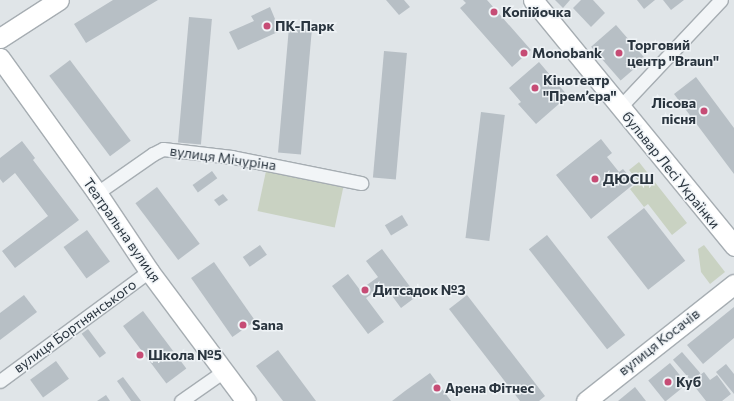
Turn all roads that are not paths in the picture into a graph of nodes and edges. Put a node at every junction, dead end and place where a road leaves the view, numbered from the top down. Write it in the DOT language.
graph roads {
  1 [pos="59,0"];
  2 [pos="533,0"];
  3 [pos="721,0"];
  4 [pos="7,33"];
  5 [pos="4,63"];
  6 [pos="620,107"];
  7 [pos="361,183"];
  8 [pos="97,193"];
  9 [pos="734,246"];
  10 [pos="149,271"];
  11 [pos="734,284"];
  12 [pos="224,371"];
  13 [pos="0,381"];
  14 [pos="181,401"];
  15 [pos="246,401"];
  16 [pos="586,401"];
  1 -- 4 [label="street"];
  2 -- 6 [label="street, бульвар Лесі Українки"];
  3 -- 6 [label="street"];
  4 -- 5 [label="street"];
  5 -- 8 [label="street, Театральна вулиця"];
  6 -- 9 [label="street, бульвар Лесі Українки"];
  7 -- 8 [label="street, вулиця Мічуріна"];
  8 -- 10 [label="street, Театральна вулиця"];
  10 -- 12 [label="street, Театральна вулиця"];
  10 -- 13 [label="street, вулиця Бортнянського"];
  11 -- 16 [label="street, вулиця Косачів"];
  12 -- 14 [label="street"];
  12 -- 15 [label="street, Театральна вулиця"];
}
